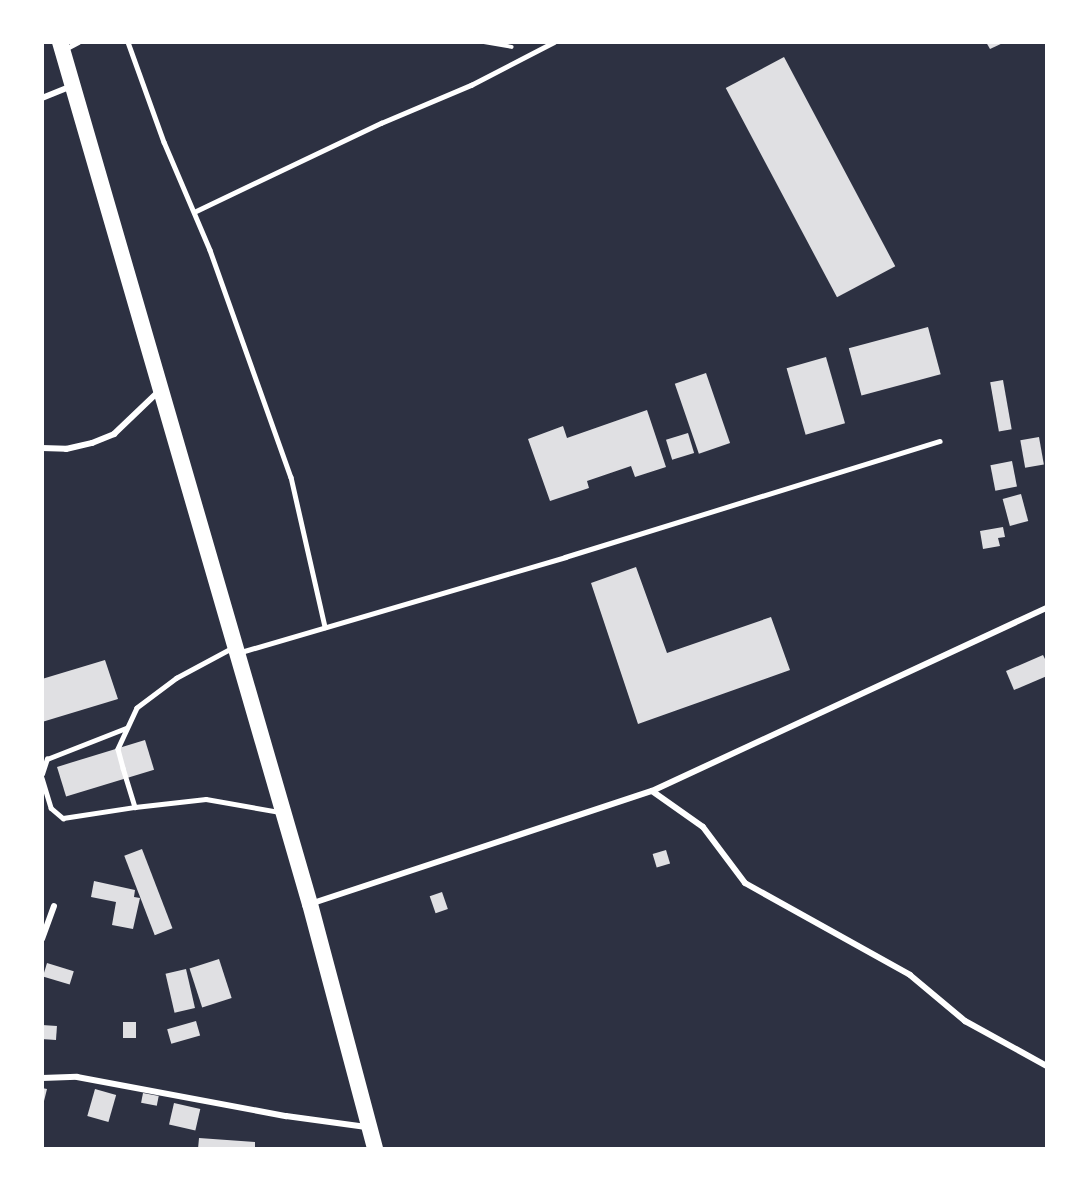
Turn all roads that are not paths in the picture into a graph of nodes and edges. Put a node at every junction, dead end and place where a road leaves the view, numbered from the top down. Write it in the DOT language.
graph roads {
  1 [pos="78,42"];
  2 [pos="128,42"];
  3 [pos="554,42"];
  4 [pos="61,46"];
  5 [pos="73,86"];
  6 [pos="42,98"];
  7 [pos="194,212"];
  8 [pos="160,390"];
  9 [pos="939,441"];
  10 [pos="42,448"];
  11 [pos="1047,608"];
  12 [pos="325,627"];
  13 [pos="236,650"];
  14 [pos="126,728"];
  15 [pos="42,776"];
  16 [pos="652,791"];
  17 [pos="135,807"];
  18 [pos="282,813"];
  19 [pos="310,904"];
  20 [pos="54,906"];
  21 [pos="42,939"];
  22 [pos="1047,1066"];
  23 [pos="42,1078"];
  24 [pos="370,1127"];
  25 [pos="375,1149"];
  1 -- 4 [label="lane"];
  2 -- 7 [label="lane"];
  3 -- 7 [label="lane"];
  4 -- 5 [label="highway"];
  5 -- 6 [label="street"];
  5 -- 8 [label="highway"];
  7 -- 12 [label="lane"];
  8 -- 10 [label="street"];
  8 -- 13 [label="highway"];
  9 -- 12 [label="lane"];
  11 -- 16 [label="street"];
  12 -- 13 [label="lane"];
  13 -- 14 [label="lane"];
  13 -- 18 [label="highway"];
  14 -- 15 [label="lane"];
  14 -- 17 [label="lane"];
  15 -- 17 [label="lane"];
  16 -- 19 [label="street"];
  16 -- 22 [label="street"];
  17 -- 18 [label="lane"];
  18 -- 19 [label="highway"];
  19 -- 24 [label="highway"];
  20 -- 21 [label="street"];
  23 -- 24 [label="street"];
  24 -- 25 [label="highway"];
}
